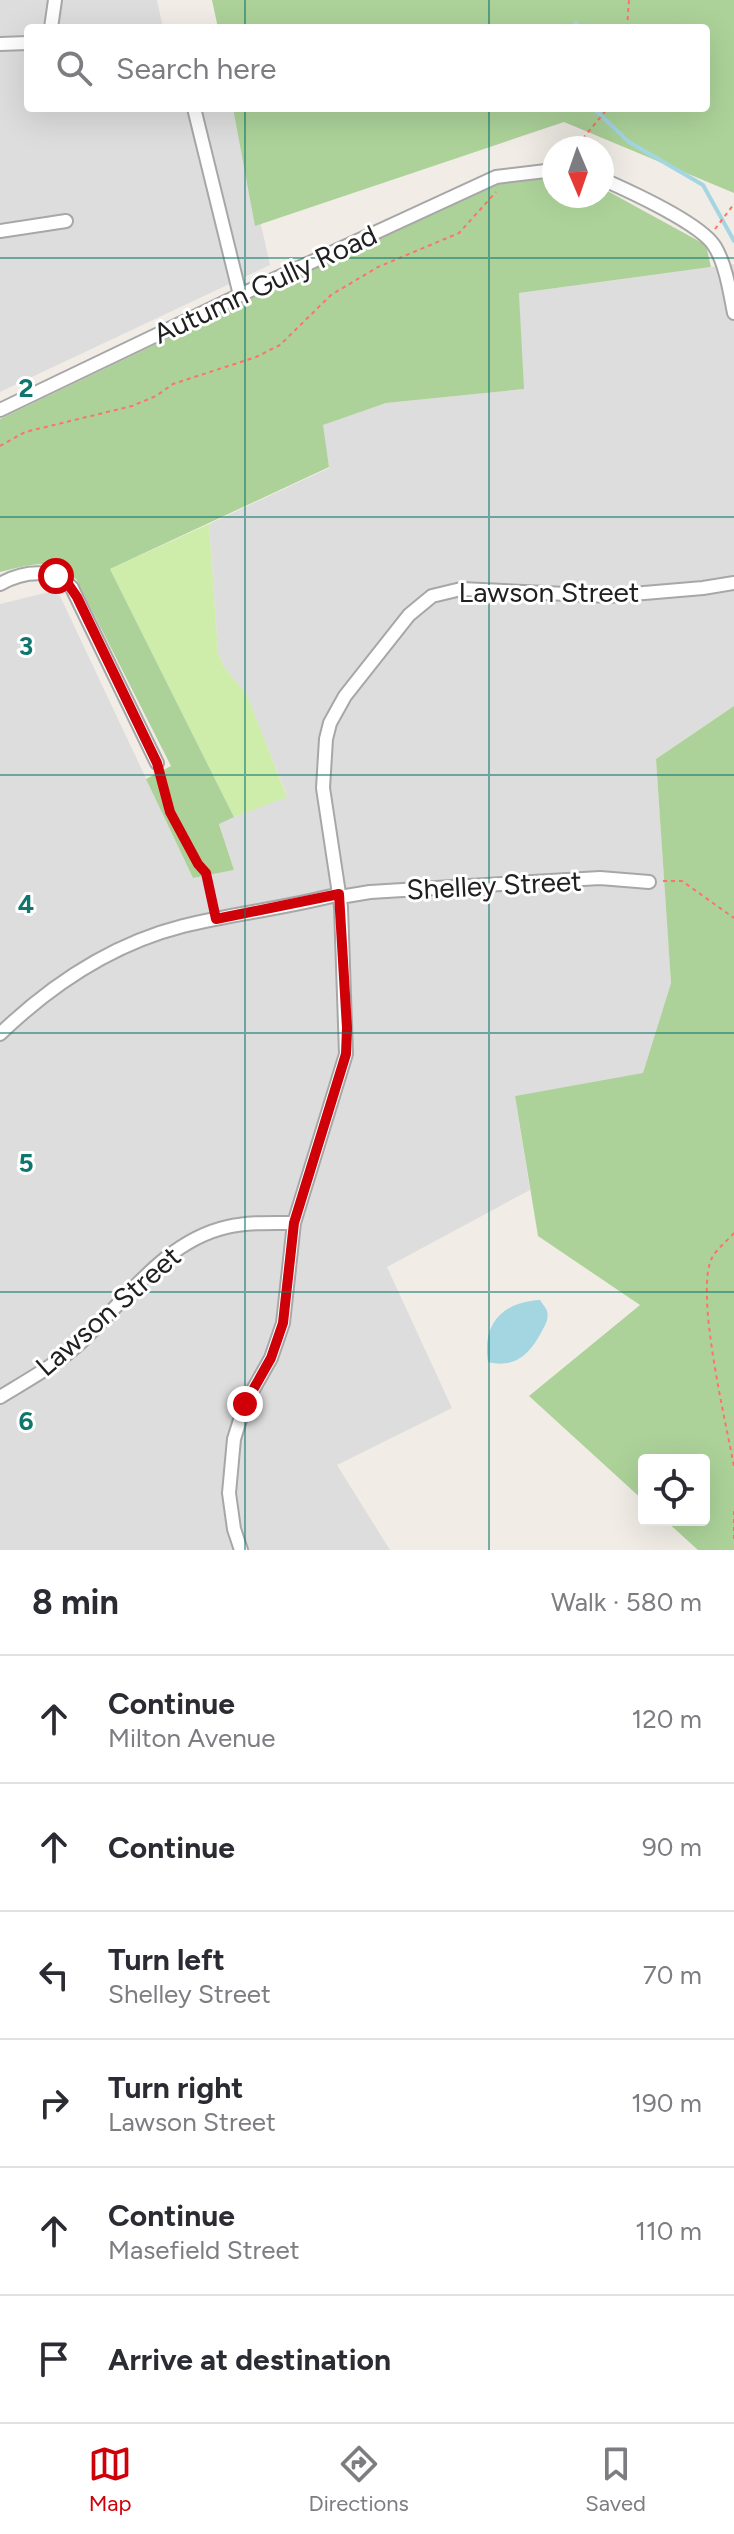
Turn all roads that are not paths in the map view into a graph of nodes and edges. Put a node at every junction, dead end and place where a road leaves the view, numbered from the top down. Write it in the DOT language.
graph roads {
  1 [pos="55,0"];
  2 [pos="52,24"];
  3 [pos="24,43"];
  4 [pos="0,44"];
  5 [pos="195,112"];
  6 [pos="542,171"];
  7 [pos="614,185"];
  8 [pos="66,221"];
  9 [pos="0,231"];
  10 [pos="240,295"];
  11 [pos="734,313"];
  12 [pos="0,410"];
  13 [pos="734,583"];
  14 [pos="0,584"];
  15 [pos="157,763"];
  16 [pos="649,882"];
  17 [pos="340,895"];
  18 [pos="0,1034"];
  19 [pos="294,1223"];
  20 [pos="0,1397"];
  21 [pos="241,1550"];
  1 -- 2 [label="street"];
  3 -- 4 [label="street"];
  5 -- 10 [label="street"];
  6 -- 10 [label="street, Autumn Gully Road"];
  7 -- 11 [label="street"];
  8 -- 9 [label="street"];
  10 -- 12 [label="street, Autumn Gully Road"];
  13 -- 17 [label="street, Lawson Street"];
  14 -- 15 [label="street"];
  16 -- 17 [label="street, Shelley Street"];
  17 -- 18 [label="street, Shelley Street"];
  17 -- 19 [label="street, Lawson Street"];
  19 -- 20 [label="street, Lawson Street"];
  19 -- 21 [label="street"];
}
